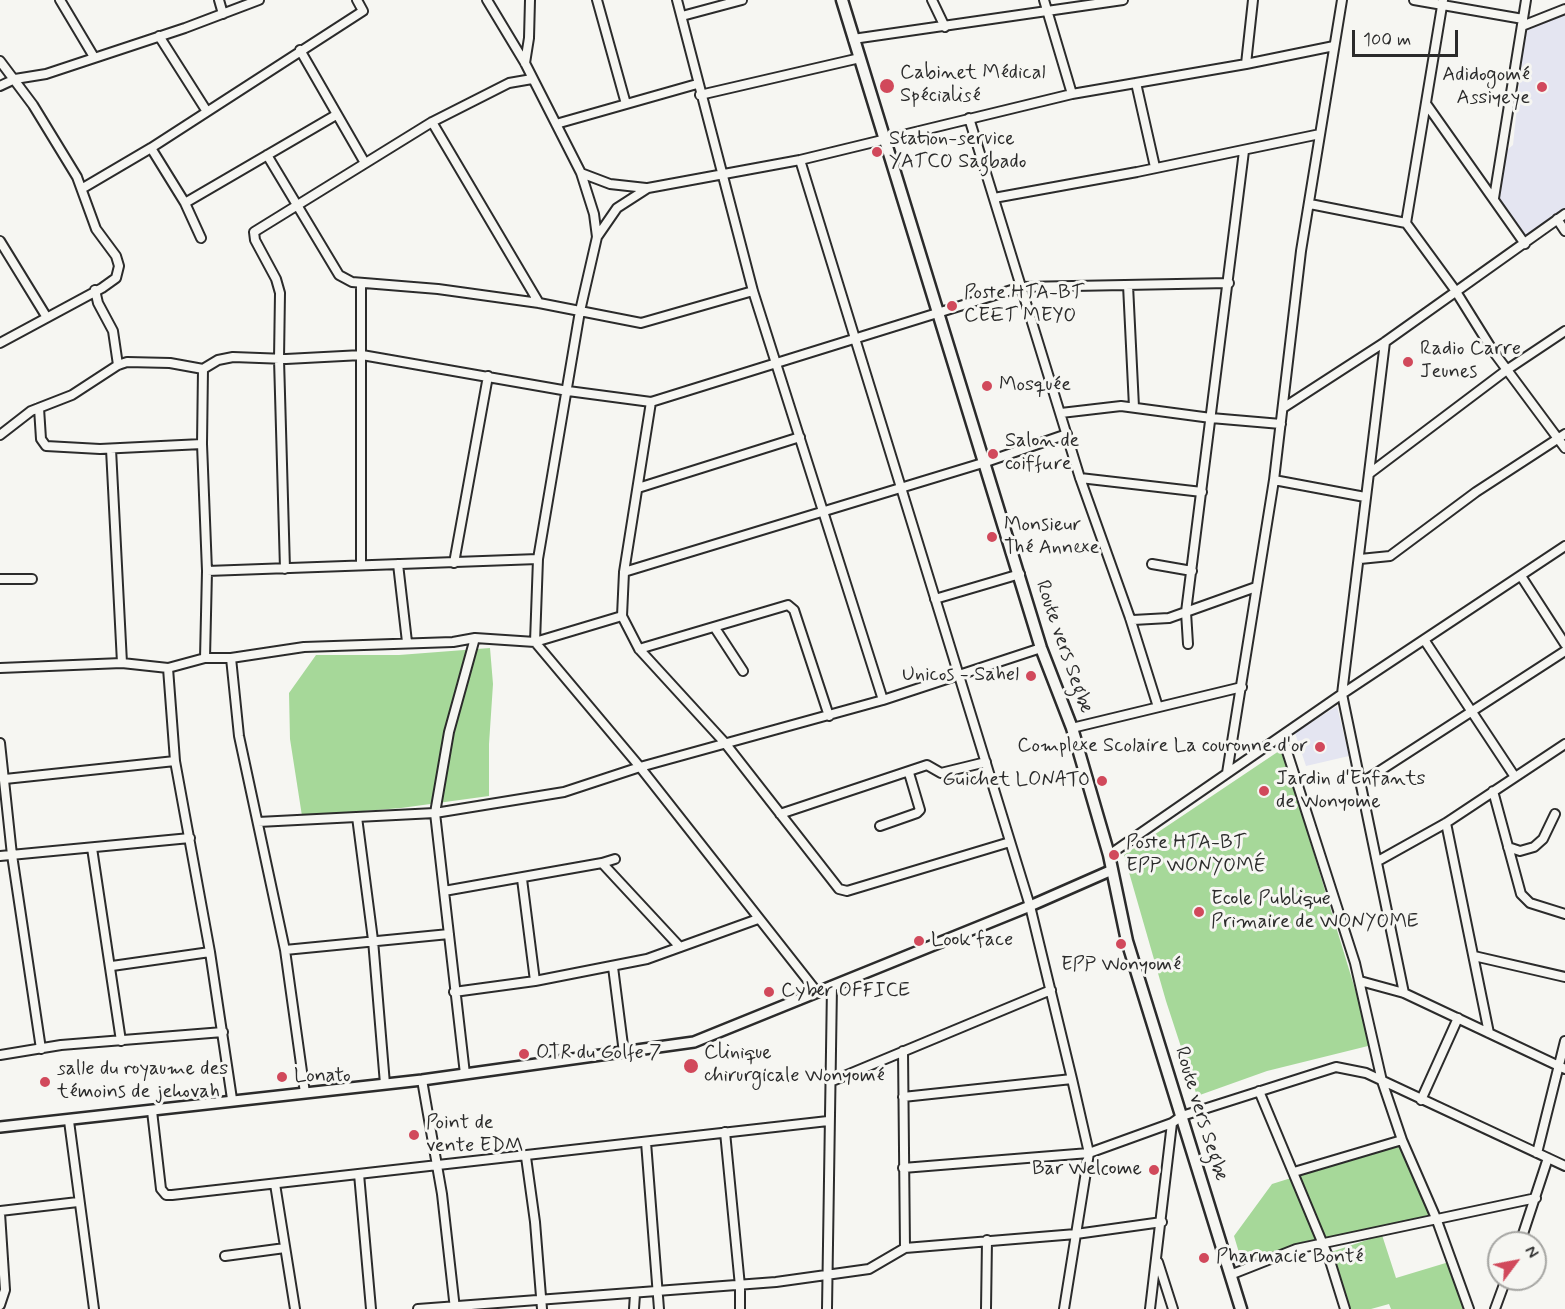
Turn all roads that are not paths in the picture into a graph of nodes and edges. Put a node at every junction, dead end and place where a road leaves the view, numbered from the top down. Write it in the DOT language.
graph roads {
  1 [pos="60,0"];
  2 [pos="219,0"];
  3 [pos="259,0"];
  4 [pos="357,0"];
  5 [pos="487,0"];
  6 [pos="530,0"];
  7 [pos="597,0"];
  8 [pos="677,0"];
  9 [pos="742,0"];
  10 [pos="842,0"];
  11 [pos="932,0"];
  12 [pos="1044,0"];
  13 [pos="1123,0"];
  14 [pos="1253,0"];
  15 [pos="1342,0"];
  16 [pos="1414,0"];
  17 [pos="1526,0"];
  18 [pos="1442,2"];
  19 [pos="1565,9"];
  20 [pos="1047,12"];
  21 [pos="223,14"];
  22 [pos="682,16"];
  23 [pos="1522,23"];
  24 [pos="945,27"];
  25 [pos="159,36"];
  26 [pos="854,39"];
  27 [pos="1334,46"];
  28 [pos="300,50"];
  29 [pos="94,57"];
  30 [pos="860,58"];
  31 [pos="0,61"];
  32 [pos="525,63"];
  33 [pos="1246,64"];
  34 [pos="15,79"];
  35 [pos="532,79"];
  36 [pos="1136,83"];
  37 [pos="698,84"];
  38 [pos="0,86"];
  39 [pos="700,94"];
  40 [pos="1072,94"];
  41 [pos="626,104"];
  42 [pos="1426,105"];
  43 [pos="206,110"];
  44 [pos="336,115"];
  45 [pos="969,118"];
  46 [pos="432,122"];
  47 [pos="556,124"];
  48 [pos="1320,134"];
  49 [pos="885,138"];
  50 [pos="151,148"];
  51 [pos="1244,151"];
  52 [pos="267,154"];
  53 [pos="800,160"];
  54 [pos="365,163"];
  55 [pos="1155,167"];
  56 [pos="581,173"];
  57 [pos="722,174"];
  58 [pos="83,188"];
  59 [pos="648,188"];
  60 [pos="994,198"];
  61 [pos="1494,198"];
  62 [pos="185,203"];
  63 [pos="297,204"];
  64 [pos="1310,204"];
  65 [pos="1565,214"];
  66 [pos="1557,219"];
  67 [pos="1406,223"];
  68 [pos="1565,231"];
  69 [pos="597,237"];
  70 [pos="201,238"];
  71 [pos="0,241"];
  72 [pos="1525,244"];
  73 [pos="361,283"];
  74 [pos="1229,283"];
  75 [pos="1128,285"];
  76 [pos="1021,287"];
  77 [pos="95,290"];
  78 [pos="1455,290"];
  79 [pos="753,291"];
  80 [pos="539,303"];
  81 [pos="580,311"];
  82 [pos="939,313"];
  83 [pos="46,316"];
  84 [pos="1565,331"];
  85 [pos="855,340"];
  86 [pos="1385,342"];
  87 [pos="0,343"];
  88 [pos="362,355"];
  89 [pos="279,359"];
  90 [pos="777,363"];
  91 [pos="118,365"];
  92 [pos="203,369"];
  93 [pos="1508,369"];
  94 [pos="488,376"];
  95 [pos="568,391"];
  96 [pos="651,402"];
  97 [pos="1134,407"];
  98 [pos="39,408"];
  99 [pos="1283,408"];
  100 [pos="1061,412"];
  101 [pos="1211,418"];
  102 [pos="1281,424"];
  103 [pos="1067,434"];
  104 [pos="0,435"];
  105 [pos="1562,436"];
  106 [pos="800,437"];
  107 [pos="202,444"];
  108 [pos="1565,448"];
  109 [pos="111,449"];
  110 [pos="986,462"];
  111 [pos="1370,473"];
  112 [pos="1080,478"];
  113 [pos="1274,480"];
  114 [pos="638,488"];
  115 [pos="901,489"];
  116 [pos="1202,492"];
  117 [pos="1365,497"];
  118 [pos="824,512"];
  119 [pos="1565,546"];
  120 [pos="538,559"];
  121 [pos="1360,559"];
  122 [pos="361,563"];
  123 [pos="454,563"];
  124 [pos="398,564"];
  125 [pos="1152,564"];
  126 [pos="285,569"];
  127 [pos="207,571"];
  128 [pos="1192,571"];
  129 [pos="624,572"];
  130 [pos="1020,574"];
  131 [pos="1521,576"];
  132 [pos="0,579"];
  133 [pos="32,579"];
  134 [pos="1256,587"];
  135 [pos="935,599"];
  136 [pos="1186,612"];
  137 [pos="622,616"];
  138 [pos="1130,618"];
  139 [pos="715,628"];
  140 [pos="475,638"];
  141 [pos="1425,641"];
  142 [pos="407,642"];
  143 [pos="535,642"];
  144 [pos="1188,644"];
  145 [pos="1565,644"];
  146 [pos="1041,648"];
  147 [pos="639,649"];
  148 [pos="1565,651"];
  149 [pos="205,658"];
  150 [pos="231,658"];
  151 [pos="122,663"];
  152 [pos="0,668"];
  153 [pos="168,668"];
  154 [pos="743,671"];
  155 [pos="958,675"];
  156 [pos="1242,687"];
  157 [pos="1342,694"];
  158 [pos="883,700"];
  159 [pos="1158,707"];
  160 [pos="1471,711"];
  161 [pos="829,716"];
  162 [pos="1072,729"];
  163 [pos="1282,736"];
  164 [pos="0,743"];
  165 [pos="725,743"];
  166 [pos="1565,744"];
  167 [pos="176,761"];
  168 [pos="986,762"];
  169 [pos="640,767"];
  170 [pos="909,773"];
  171 [pos="1227,773"];
  172 [pos="1515,777"];
  173 [pos="5,779"];
  174 [pos="1361,783"];
  175 [pos="1493,791"];
  176 [pos="435,813"];
  177 [pos="780,814"];
  178 [pos="1555,814"];
  179 [pos="357,817"];
  180 [pos="258,822"];
  181 [pos="1446,823"];
  182 [pos="880,826"];
  183 [pos="190,838"];
  184 [pos="1010,842"];
  185 [pos="1508,847"];
  186 [pos="92,848"];
  187 [pos="12,855"];
  188 [pos="1109,855"];
  189 [pos="0,856"];
  190 [pos="615,859"];
  191 [pos="1378,861"];
  192 [pos="602,863"];
  193 [pos="1112,870"];
  194 [pos="522,879"];
  195 [pos="444,891"];
  196 [pos="1030,906"];
  197 [pos="1565,914"];
  198 [pos="758,919"];
  199 [pos="449,934"];
  200 [pos="373,940"];
  201 [pos="680,947"];
  202 [pos="285,950"];
  203 [pos="210,952"];
  204 [pos="1474,956"];
  205 [pos="112,966"];
  206 [pos="613,967"];
  207 [pos="1565,977"];
  208 [pos="535,981"];
  209 [pos="1360,981"];
  210 [pos="832,986"];
  211 [pos="1051,990"];
  212 [pos="454,992"];
  213 [pos="817,992"];
  214 [pos="1404,993"];
  215 [pos="1458,1018"];
  216 [pos="223,1032"];
  217 [pos="1489,1033"];
  218 [pos="121,1041"];
  219 [pos="1565,1041"];
  220 [pos="41,1049"];
  221 [pos="903,1051"];
  222 [pos="624,1053"];
  223 [pos="0,1055"];
  224 [pos="1562,1068"];
  225 [pos="465,1074"];
  226 [pos="1072,1079"];
  227 [pos="422,1080"];
  228 [pos="1382,1081"];
  229 [pos="830,1082"];
  230 [pos="385,1084"];
  231 [pos="1259,1091"];
  232 [pos="305,1093"];
  233 [pos="903,1097"];
  234 [pos="232,1099"];
  235 [pos="1421,1100"];
  236 [pos="152,1111"];
  237 [pos="1182,1116"];
  238 [pos="69,1121"];
  239 [pos="828,1121"];
  240 [pos="1172,1123"];
  241 [pos="0,1128"];
  242 [pos="726,1132"];
  243 [pos="1402,1140"];
  244 [pos="646,1143"];
  245 [pos="1089,1153"];
  246 [pos="1536,1153"];
  247 [pos="526,1157"];
  248 [pos="1548,1158"];
  249 [pos="438,1165"];
  250 [pos="1565,1166"];
  251 [pos="903,1168"];
  252 [pos="1294,1172"];
  253 [pos="359,1174"];
  254 [pos="275,1184"];
  255 [pos="1536,1198"];
  256 [pos="78,1202"];
  257 [pos="0,1212"];
  258 [pos="1436,1218"];
  259 [pos="1162,1222"];
  260 [pos="1524,1231"];
  261 [pos="1076,1234"];
  262 [pos="987,1240"];
  263 [pos="1322,1244"];
  264 [pos="285,1248"];
  265 [pos="905,1248"];
  266 [pos="225,1256"];
  267 [pos="1158,1260"];
  268 [pos="1230,1275"];
  269 [pos="827,1276"];
  270 [pos="740,1286"];
  271 [pos="1502,1291"];
  272 [pos="660,1292"];
  273 [pos="635,1294"];
  274 [pos="540,1300"];
  275 [pos="0,1305"];
  276 [pos="455,1307"];
  277 [pos="94,1309"];
  278 [pos="295,1309"];
  279 [pos="371,1309"];
  280 [pos="418,1309"];
  281 [pos="542,1309"];
  282 [pos="634,1309"];
  283 [pos="659,1309"];
  284 [pos="740,1309"];
  285 [pos="827,1309"];
  286 [pos="986,1309"];
  287 [pos="1064,1309"];
  288 [pos="1150,1309"];
  289 [pos="1173,1309"];
  290 [pos="1241,1309"];
  291 [pos="1345,1309"];
  292 [pos="1469,1309"];
  293 [pos="1495,1309"];
  1 -- 29 [label="street"];
  2 -- 21 [label="street"];
  3 -- 21 [label="street"];
  4 -- 28 [label="street"];
  5 -- 32 [label="street"];
  6 -- 32 [label="street"];
  7 -- 41 [label="street"];
  8 -- 22 [label="street"];
  9 -- 22 [label="street"];
  10 -- 26 [label="main road, Route vers Segbe"];
  11 -- 24 [label="street"];
  12 -- 20 [label="street"];
  13 -- 20 [label="street"];
  14 -- 33 [label="street"];
  15 -- 27 [label="street"];
  16 -- 18 [label="street"];
  17 -- 23 [label="street"];
  18 -- 23 [label="street"];
  18 -- 42 [label="street"];
  19 -- 23 [label="street"];
  20 -- 24 [label="street"];
  20 -- 40 [label="street"];
  21 -- 25 [label="street"];
  22 -- 37 [label="street"];
  23 -- 61 [label="street"];
  24 -- 26 [label="street"];
  25 -- 29 [label="street"];
  25 -- 43 [label="street"];
  26 -- 30 [label="main road, Route vers Segbe"];
  27 -- 33 [label="street"];
  27 -- 48 [label="street"];
  28 -- 43 [label="street"];
  28 -- 44 [label="street"];
  29 -- 34 [label="street"];
  30 -- 39 [label="street"];
  30 -- 49 [label="main road, Route vers Segbe"];
  31 -- 34 [label="street"];
  32 -- 35 [label="street"];
  33 -- 36 [label="street"];
  34 -- 38 [label="street"];
  34 -- 58 [label="street"];
  35 -- 46 [label="street"];
  35 -- 47 [label="street"];
  36 -- 40 [label="street"];
  36 -- 55 [label="street"];
  37 -- 39 [label="street"];
  37 -- 41 [label="street"];
  39 -- 57 [label="street"];
  40 -- 45 [label="street"];
  41 -- 47 [label="street"];
  42 -- 61 [label="street"];
  42 -- 67 [label="street"];
  43 -- 50 [label="street"];
  44 -- 52 [label="street"];
  44 -- 54 [label="street"];
  45 -- 49 [label="street"];
  45 -- 60 [label="street"];
  46 -- 54 [label="street"];
  46 -- 80 [label="street"];
  47 -- 56 [label="street"];
  48 -- 51 [label="street"];
  48 -- 64 [label="street"];
  49 -- 53 [label="street"];
  49 -- 82 [label="main road, Route vers Segbe"];
  50 -- 58 [label="street"];
  50 -- 62 [label="street"];
  51 -- 55 [label="street"];
  51 -- 74 [label="street"];
  52 -- 62 [label="street"];
  52 -- 63 [label="street"];
  53 -- 57 [label="street"];
  53 -- 85 [label="street"];
  54 -- 63 [label="street"];
  55 -- 60 [label="street"];
  56 -- 59 [label="street"];
  56 -- 69 [label="street"];
  57 -- 59 [label="street"];
  57 -- 79 [label="street"];
  58 -- 77 [label="street"];
  59 -- 69 [label="street"];
  60 -- 76 [label="street"];
  61 -- 72 [label="street"];
  62 -- 70 [label="street"];
  63 -- 73 [label="street"];
  63 -- 89 [label="street"];
  64 -- 67 [label="street"];
  64 -- 99 [label="street"];
  65 -- 66 [label="street"];
  66 -- 68 [label="street"];
  66 -- 72 [label="street"];
  67 -- 78 [label="street"];
  69 -- 81 [label="street"];
  71 -- 83 [label="street"];
  72 -- 78 [label="street"];
  73 -- 80 [label="street"];
  73 -- 88 [label="street"];
  74 -- 75 [label="street"];
  74 -- 101 [label="street"];
  75 -- 76 [label="street"];
  75 -- 97 [label="street"];
  76 -- 82 [label="street"];
  76 -- 100 [label="street"];
  77 -- 83 [label="street"];
  77 -- 91 [label="street"];
  78 -- 86 [label="street"];
  78 -- 93 [label="street"];
  79 -- 81 [label="street"];
  79 -- 90 [label="street"];
  80 -- 81 [label="street"];
  81 -- 95 [label="street"];
  82 -- 85 [label="street"];
  82 -- 110 [label="main road, Route vers Segbe"];
  83 -- 87 [label="street"];
  84 -- 93 [label="street"];
  85 -- 90 [label="street"];
  85 -- 115 [label="street"];
  86 -- 99 [label="street"];
  86 -- 111 [label="street"];
  88 -- 89 [label="street"];
  88 -- 94 [label="street"];
  88 -- 122 [label="street"];
  89 -- 92 [label="street"];
  89 -- 126 [label="street"];
  90 -- 96 [label="street"];
  90 -- 106 [label="street"];
  91 -- 92 [label="street"];
  91 -- 98 [label="street"];
  92 -- 107 [label="street"];
  93 -- 105 [label="street"];
  93 -- 111 [label="street"];
  94 -- 95 [label="street"];
  94 -- 123 [label="street"];
  95 -- 96 [label="street"];
  95 -- 120 [label="street"];
  96 -- 114 [label="street"];
  97 -- 100 [label="street"];
  97 -- 101 [label="street"];
  98 -- 104 [label="street"];
  98 -- 109 [label="street"];
  99 -- 102 [label="street"];
  100 -- 103 [label="street"];
  101 -- 102 [label="street"];
  101 -- 116 [label="street"];
  102 -- 113 [label="street"];
  103 -- 110 [label="street"];
  103 -- 112 [label="street"];
  105 -- 108 [label="street"];
  105 -- 121 [label="street"];
  106 -- 114 [label="street"];
  106 -- 118 [label="street"];
  107 -- 109 [label="street"];
  107 -- 127 [label="street"];
  109 -- 151 [label="street"];
  110 -- 115 [label="street"];
  110 -- 130 [label="main road, Route vers Segbe"];
  111 -- 117 [label="street"];
  112 -- 116 [label="street"];
  112 -- 138 [label="street"];
  113 -- 117 [label="street"];
  113 -- 134 [label="street"];
  114 -- 129 [label="street"];
  115 -- 118 [label="street"];
  115 -- 135 [label="street"];
  116 -- 128 [label="street"];
  117 -- 121 [label="street"];
  118 -- 129 [label="street"];
  118 -- 158 [label="street"];
  119 -- 131 [label="street"];
  120 -- 123 [label="street"];
  120 -- 143 [label="street"];
  121 -- 157 [label="street"];
  122 -- 124 [label="street"];
  122 -- 126 [label="street"];
  123 -- 124 [label="street"];
  124 -- 142 [label="street"];
  125 -- 128 [label="street"];
  126 -- 127 [label="street"];
  127 -- 149 [label="street"];
  128 -- 136 [label="street"];
  129 -- 137 [label="street"];
  130 -- 135 [label="street"];
  130 -- 146 [label="main road, Route vers Segbe"];
  131 -- 141 [label="street"];
  131 -- 145 [label="street"];
  132 -- 133 [label="street"];
  134 -- 136 [label="street"];
  134 -- 156 [label="street"];
  135 -- 155 [label="street"];
  136 -- 138 [label="street"];
  136 -- 144 [label="street"];
  137 -- 143 [label="street"];
  137 -- 147 [label="street"];
  138 -- 159 [label="street"];
  139 -- 147 [label="street"];
  139 -- 154 [label="street"];
  139 -- 161 [label="street"];
  140 -- 142 [label="street"];
  140 -- 143 [label="street"];
  140 -- 176 [label="street"];
  141 -- 157 [label="street"];
  141 -- 160 [label="street"];
  142 -- 150 [label="street"];
  143 -- 169 [label="street"];
  146 -- 155 [label="street"];
  146 -- 162 [label="main road, Route vers Segbe"];
  147 -- 165 [label="street"];
  148 -- 160 [label="street"];
  149 -- 150 [label="street"];
  149 -- 153 [label="street"];
  150 -- 180 [label="street"];
  151 -- 152 [label="street"];
  151 -- 153 [label="street"];
  153 -- 167 [label="street"];
  155 -- 158 [label="street"];
  155 -- 168 [label="street"];
  156 -- 159 [label="street"];
  156 -- 171 [label="street"];
  157 -- 163 [label="street"];
  157 -- 174 [label="street"];
  158 -- 161 [label="street"];
  159 -- 162 [label="street"];
  160 -- 172 [label="street"];
  160 -- 174 [label="street"];
  161 -- 165 [label="street"];
  162 -- 188 [label="main road, Route vers Segbe"];
  163 -- 171 [label="street"];
  163 -- 209 [label="street"];
  164 -- 173 [label="street"];
  165 -- 169 [label="street"];
  165 -- 177 [label="street"];
  166 -- 172 [label="street"];
  167 -- 173 [label="street"];
  167 -- 183 [label="street"];
  168 -- 170 [label="street"];
  168 -- 184 [label="street"];
  169 -- 176 [label="street"];
  169 -- 198 [label="street"];
  170 -- 177 [label="street"];
  170 -- 182 [label="street"];
  171 -- 188 [label="street"];
  172 -- 175 [label="street"];
  173 -- 187 [label="street"];
  174 -- 191 [label="street"];
  175 -- 181 [label="street"];
  175 -- 185 [label="street"];
  176 -- 179 [label="street"];
  176 -- 195 [label="street"];
  177 -- 184 [label="street"];
  178 -- 185 [label="street"];
  179 -- 180 [label="street"];
  179 -- 200 [label="street"];
  180 -- 202 [label="street"];
  181 -- 191 [label="street"];
  181 -- 204 [label="street"];
  183 -- 186 [label="street"];
  183 -- 203 [label="street"];
  184 -- 196 [label="street"];
  185 -- 197 [label="street"];
  186 -- 187 [label="street"];
  186 -- 205 [label="street"];
  187 -- 189 [label="street"];
  187 -- 220 [label="street"];
  188 -- 193 [label="main road, Route vers Segbe"];
  190 -- 192 [label="street"];
  191 -- 214 [label="street"];
  192 -- 194 [label="street"];
  192 -- 201 [label="street"];
  193 -- 196 [label="street"];
  193 -- 237 [label="main road, Route vers Segbe"];
  194 -- 195 [label="street"];
  194 -- 208 [label="street"];
  195 -- 199 [label="street"];
  196 -- 210 [label="street"];
  196 -- 211 [label="street"];
  198 -- 201 [label="street"];
  198 -- 213 [label="street"];
  199 -- 200 [label="street"];
  199 -- 212 [label="street"];
  200 -- 202 [label="street"];
  200 -- 230 [label="street"];
  201 -- 206 [label="street"];
  202 -- 232 [label="street"];
  203 -- 205 [label="street"];
  203 -- 216 [label="street"];
  204 -- 207 [label="street"];
  204 -- 217 [label="street"];
  205 -- 218 [label="street"];
  206 -- 208 [label="street"];
  206 -- 222 [label="street"];
  208 -- 212 [label="street"];
  209 -- 214 [label="street"];
  209 -- 228 [label="street"];
  210 -- 213 [label="street"];
  210 -- 229 [label="street"];
  211 -- 221 [label="street"];
  211 -- 226 [label="street"];
  212 -- 225 [label="street"];
  213 -- 222 [label="street"];
  214 -- 215 [label="street"];
  215 -- 217 [label="street"];
  215 -- 235 [label="street"];
  216 -- 218 [label="street"];
  216 -- 234 [label="street"];
  217 -- 224 [label="street"];
  218 -- 220 [label="street"];
  219 -- 224 [label="street"];
  220 -- 223 [label="street"];
  221 -- 229 [label="street"];
  221 -- 233 [label="street"];
  222 -- 225 [label="street"];
  224 -- 246 [label="street"];
  225 -- 227 [label="street"];
  226 -- 233 [label="street"];
  226 -- 245 [label="street"];
  227 -- 230 [label="street"];
  227 -- 249 [label="street"];
  228 -- 231 [label="street"];
  228 -- 235 [label="street"];
  228 -- 243 [label="street"];
  229 -- 239 [label="street"];
  230 -- 232 [label="street"];
  231 -- 237 [label="street"];
  231 -- 252 [label="street"];
  232 -- 234 [label="street"];
  233 -- 251 [label="street"];
  234 -- 236 [label="street"];
  235 -- 246 [label="street"];
  236 -- 238 [label="street"];
  236 -- 254 [label="street"];
  237 -- 240 [label="street"];
  237 -- 268 [label="main road, Route vers Segbe"];
  238 -- 241 [label="street"];
  238 -- 256 [label="street"];
  239 -- 242 [label="street"];
  239 -- 269 [label="street"];
  240 -- 245 [label="street"];
  240 -- 259 [label="street"];
  242 -- 244 [label="street"];
  242 -- 270 [label="street"];
  243 -- 252 [label="street"];
  243 -- 258 [label="street"];
  244 -- 247 [label="street"];
  244 -- 272 [label="street"];
  245 -- 251 [label="street"];
  245 -- 261 [label="street"];
  246 -- 248 [label="street"];
  247 -- 249 [label="street"];
  247 -- 274 [label="street"];
  248 -- 250 [label="street"];
  248 -- 255 [label="street"];
  249 -- 253 [label="street"];
  249 -- 276 [label="street"];
  251 -- 265 [label="street"];
  252 -- 263 [label="street"];
  253 -- 254 [label="street"];
  253 -- 279 [label="street"];
  254 -- 264 [label="street"];
  255 -- 258 [label="street"];
  255 -- 260 [label="street"];
  256 -- 257 [label="street"];
  256 -- 277 [label="street"];
  257 -- 275 [label="street"];
  258 -- 263 [label="street"];
  258 -- 292 [label="street"];
  259 -- 261 [label="street"];
  259 -- 267 [label="street"];
  261 -- 262 [label="street"];
  261 -- 287 [label="street"];
  262 -- 265 [label="street"];
  262 -- 286 [label="street"];
  263 -- 268 [label="street"];
  263 -- 291 [label="street"];
  264 -- 266 [label="street"];
  264 -- 278 [label="street"];
  265 -- 269 [label="street"];
  267 -- 288 [label="street"];
  267 -- 289 [label="street"];
  268 -- 290 [label="main road, Route vers Segbe"];
  269 -- 270 [label="street"];
  269 -- 285 [label="street"];
  270 -- 272 [label="street"];
  270 -- 284 [label="street"];
  271 -- 293 [label="street"];
  272 -- 273 [label="street"];
  272 -- 283 [label="street"];
  273 -- 274 [label="street"];
  273 -- 282 [label="street"];
  274 -- 276 [label="street"];
  274 -- 281 [label="street"];
  276 -- 280 [label="street"];
}
